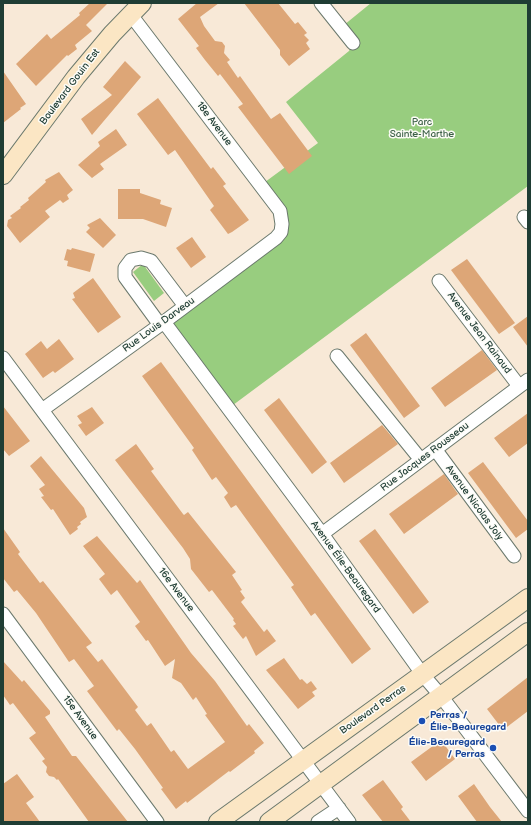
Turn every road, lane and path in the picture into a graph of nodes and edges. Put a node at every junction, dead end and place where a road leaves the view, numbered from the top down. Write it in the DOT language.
graph roads {
  1 [pos="321,3"];
  2 [pos="136,9"];
  3 [pos="353,43"];
  4 [pos="3,175"];
  5 [pos="276,238"];
  6 [pos="439,281"];
  7 [pos="184,306"];
  8 [pos="162,323"];
  9 [pos="337,356"];
  10 [pos="3,358"];
  11 [pos="524,383"];
  12 [pos="42,410"];
  13 [pos="434,449"];
  14 [pos="421,460"];
  15 [pos="322,534"];
  16 [pos="514,556"];
  17 [pos="528,598"];
  18 [pos="3,614"];
  19 [pos="528,632"];
  20 [pos="423,675"];
  21 [pos="441,696"];
  22 [pos="303,760"];
  23 [pos="322,784"];
  24 [pos="339,808"];
  25 [pos="528,811"];
  26 [pos="157,822"];
  27 [pos="218,822"];
  28 [pos="269,822"];
  29 [pos="318,822"];
  30 [pos="349,822"];
  1 -- 3 [label="street"];
  2 -- 4 [label="main road, Boulevard Gouin Est"];
  2 -- 5 [label="street, 18e Avenue"];
  5 -- 7 [label="street, Rue Louis Darveau"];
  6 -- 11 [label="street, Avenue Jean Rainaud"];
  7 -- 8 [label="street, Rue Louis Darveau"];
  7 -- 8 [label="street, Avenue Élie-Beauregard"];
  8 -- 12 [label="street, Rue Louis Darveau"];
  8 -- 15 [label="street, Avenue Élie-Beauregard"];
  9 -- 14 [label="street"];
  10 -- 12 [label="street, 16e Avenue"];
  11 -- 13 [label="street, Rue Jacques Rousseau"];
  12 -- 22 [label="street, 16e Avenue"];
  13 -- 14 [label="street, Rue Jacques Rousseau"];
  13 -- 16 [label="street, Avenue Nicolas Joly"];
  14 -- 15 [label="street, Rue Jacques Rousseau"];
  15 -- 20 [label="street, Avenue Élie-Beauregard"];
  17 -- 20 [label="main road, Boulevard Perras"];
  18 -- 26 [label="street, 15e Avenue"];
  19 -- 21 [label="main road"];
  20 -- 21 [label="street, Avenue Élie-Beauregard"];
  20 -- 22 [label="main road, Boulevard Perras"];
  21 -- 23 [label="main road"];
  21 -- 25 [label="street, Avenue Élie-Beauregard"];
  22 -- 23 [label="street, 16e Avenue"];
  22 -- 27 [label="main road, Boulevard Perras"];
  23 -- 24 [label="street, 16e Avenue"];
  23 -- 28 [label="main road"];
  24 -- 29 [label="street"];
  24 -- 30 [label="street, 16e Avenue"];
}
